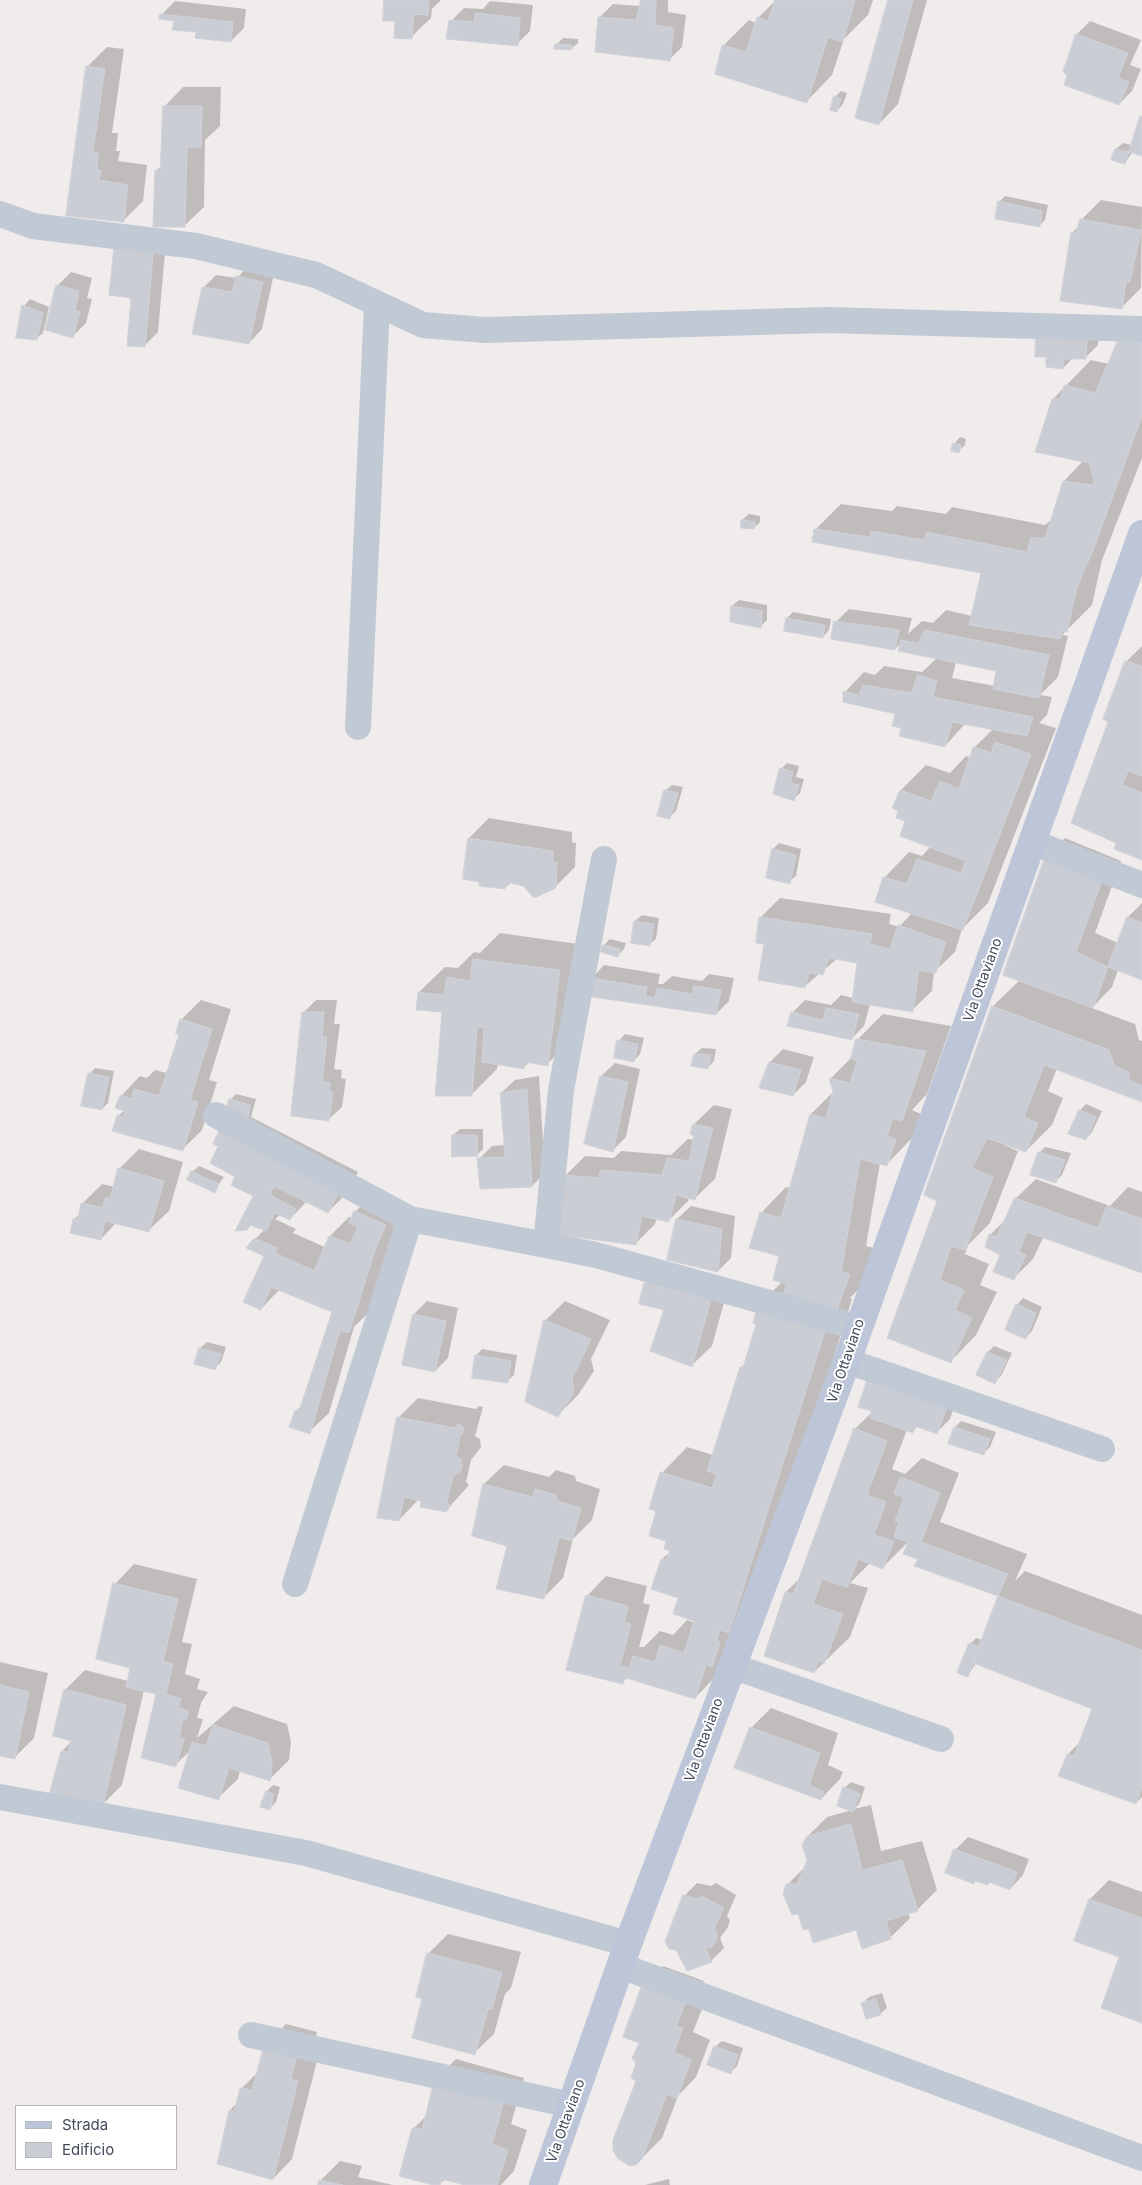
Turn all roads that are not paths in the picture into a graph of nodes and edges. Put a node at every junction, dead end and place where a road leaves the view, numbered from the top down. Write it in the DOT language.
graph roads {
  1 [pos="0,214"];
  2 [pos="377,305"];
  3 [pos="1142,329"];
  4 [pos="1142,534"];
  5 [pos="358,727"];
  6 [pos="1032,842"];
  7 [pos="604,859"];
  8 [pos="1142,885"];
  9 [pos="216,1116"];
  10 [pos="410,1219"];
  11 [pos="546,1245"];
  12 [pos="858,1327"];
  13 [pos="847,1361"];
  14 [pos="1102,1449"];
  15 [pos="295,1584"];
  16 [pos="732,1666"];
  17 [pos="941,1739"];
  18 [pos="0,1797"];
  19 [pos="624,1955"];
  20 [pos="251,2035"];
  21 [pos="571,2105"];
  22 [pos="1142,2158"];
  23 [pos="543,2185"];
  1 -- 2 [label="street"];
  2 -- 3 [label="street"];
  2 -- 5 [label="street"];
  4 -- 6 [label="main road, Via Ottaviano"];
  6 -- 8 [label="street"];
  6 -- 12 [label="main road, Via Ottaviano"];
  7 -- 11 [label="street"];
  9 -- 10 [label="street"];
  10 -- 11 [label="street"];
  10 -- 15 [label="street"];
  11 -- 12 [label="street"];
  12 -- 13 [label="main road, Via Ottaviano"];
  13 -- 14 [label="street"];
  13 -- 16 [label="main road, Via Ottaviano"];
  16 -- 17 [label="street"];
  16 -- 19 [label="main road, Via Ottaviano"];
  18 -- 19 [label="street"];
  19 -- 21 [label="main road, Via Ottaviano"];
  19 -- 22 [label="street"];
  20 -- 21 [label="street"];
  21 -- 23 [label="main road, Via Ottaviano"];
}
